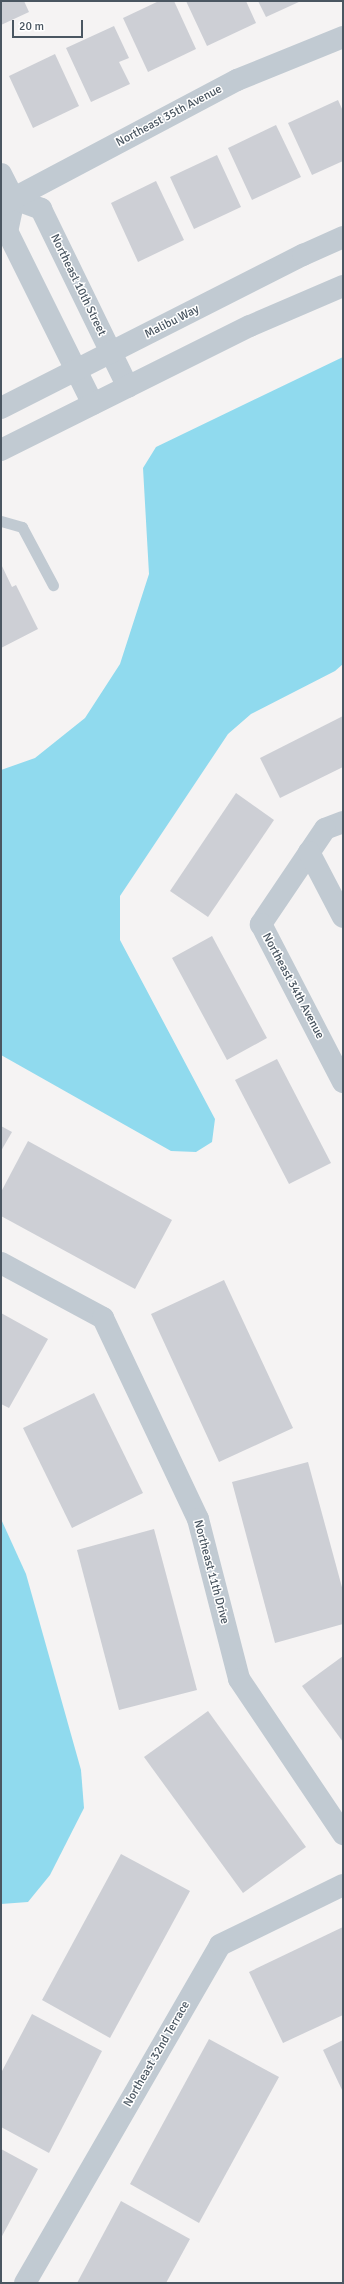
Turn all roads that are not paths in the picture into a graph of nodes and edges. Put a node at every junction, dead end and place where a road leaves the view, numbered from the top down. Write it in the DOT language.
graph roads {
  1 [pos="343,37"];
  2 [pos="1,174"];
  3 [pos="7,202"];
  4 [pos="343,237"];
  5 [pos="343,286"];
  6 [pos="111,351"];
  7 [pos="76,369"];
  8 [pos="128,387"];
  9 [pos="93,404"];
  10 [pos="1,408"];
  11 [pos="1,450"];
  12 [pos="1,522"];
  13 [pos="53,585"];
  14 [pos="343,822"];
  15 [pos="309,852"];
  16 [pos="343,918"];
  17 [pos="337,1056"];
  18 [pos="343,1082"];
  19 [pos="1,1263"];
  20 [pos="343,1834"];
  21 [pos="343,1885"];
  22 [pos="25,2283"];
  1 -- 3 [label="street, Northeast 35th Avenue"];
  2 -- 3 [label="street"];
  3 -- 6 [label="street, Northeast 10th Street"];
  3 -- 7 [label="street"];
  4 -- 6 [label="street, Malibu Way"];
  5 -- 8 [label="street"];
  6 -- 7 [label="street, Malibu Way"];
  6 -- 8 [label="street, Northeast 10th Street"];
  7 -- 9 [label="street"];
  7 -- 10 [label="street, Malibu Way"];
  8 -- 9 [label="street"];
  9 -- 11 [label="street"];
  12 -- 13 [label="lane"];
  14 -- 15 [label="street, Northeast 34th Avenue"];
  15 -- 16 [label="street"];
  15 -- 17 [label="street, Northeast 34th Avenue"];
  17 -- 18 [label="street, Northeast 34th Avenue"];
  19 -- 20 [label="street, Northeast 11th Drive"];
  21 -- 22 [label="street, Northeast 32nd Terrace"];
}
